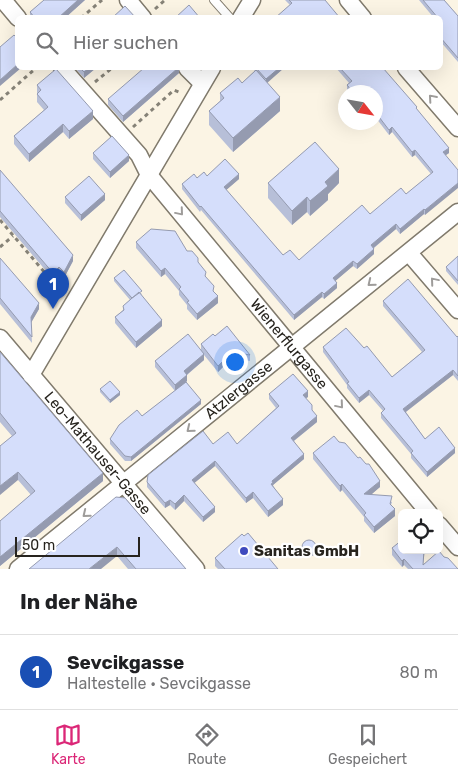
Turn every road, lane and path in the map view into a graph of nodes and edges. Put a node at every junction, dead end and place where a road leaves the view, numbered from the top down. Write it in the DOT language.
graph roads {
  1 [pos="3,0"];
  2 [pos="102,0"];
  3 [pos="128,0"];
  4 [pos="214,0"];
  5 [pos="252,0"];
  6 [pos="348,0"];
  7 [pos="16,15"];
  8 [pos="84,15"];
  9 [pos="140,15"];
  10 [pos="227,15"];
  11 [pos="243,15"];
  12 [pos="360,15"];
  13 [pos="34,70"];
  14 [pos="64,70"];
  15 [pos="110,70"];
  16 [pos="189,70"];
  17 [pos="211,70"];
  18 [pos="408,70"];
  19 [pos="202,83"];
  20 [pos="84,92"];
  21 [pos="194,98"];
  22 [pos="0,100"];
  23 [pos="458,128"];
  24 [pos="122,136"];
  25 [pos="149,175"];
  26 [pos="458,212"];
  27 [pos="0,220"];
  28 [pos="13,236"];
  29 [pos="0,247"];
  30 [pos="409,253"];
  31 [pos="72,305"];
  32 [pos="458,310"];
  33 [pos="0,338"];
  34 [pos="291,347"];
  35 [pos="31,375"];
  36 [pos="124,483"];
  37 [pos="427,509"];
  38 [pos="443,529"];
  39 [pos="458,547"];
  40 [pos="18,569"];
  41 [pos="196,569"];
  1 -- 7 [label="street"];
  2 -- 8 [label="path"];
  3 -- 9 [label="street"];
  4 -- 10 [label="lane"];
  5 -- 11 [label="street"];
  6 -- 12 [label="street"];
  13 -- 22 [label="path"];
  14 -- 20 [label="street, Wienerflurgasse"];
  15 -- 20 [label="path"];
  16 -- 19 [label="street"];
  17 -- 19 [label="street"];
  23 -- 18 [label="street, one-way"];
  19 -- 21 [label="street"];
  20 -- 24 [label="street, Wienerflurgasse"];
  21 -- 24 [label="path"];
  21 -- 25 [label="street"];
  24 -- 25 [label="street, Wienerflurgasse"];
  25 -- 31 [label="street"];
  25 -- 34 [label="street, Wienerflurgasse, one-way"];
  26 -- 30 [label="street, Atzlergasse"];
  27 -- 28 [label="path"];
  28 -- 29 [label="path"];
  28 -- 31 [label="path"];
  32 -- 30 [label="street, one-way"];
  30 -- 34 [label="street, Atzlergasse, one-way"];
  31 -- 35 [label="street"];
  33 -- 35 [label="street, Leo-Mathauser-Gasse"];
  34 -- 36 [label="street, Atzlergasse, one-way"];
  34 -- 37 [label="street, Wienerflurgasse, one-way"];
  35 -- 36 [label="street, Leo-Mathauser-Gasse"];
  36 -- 40 [label="street, Atzlergasse, one-way"];
  36 -- 41 [label="street, Leo-Mathauser-Gasse"];
  38 -- 39 [label="street"];
}
